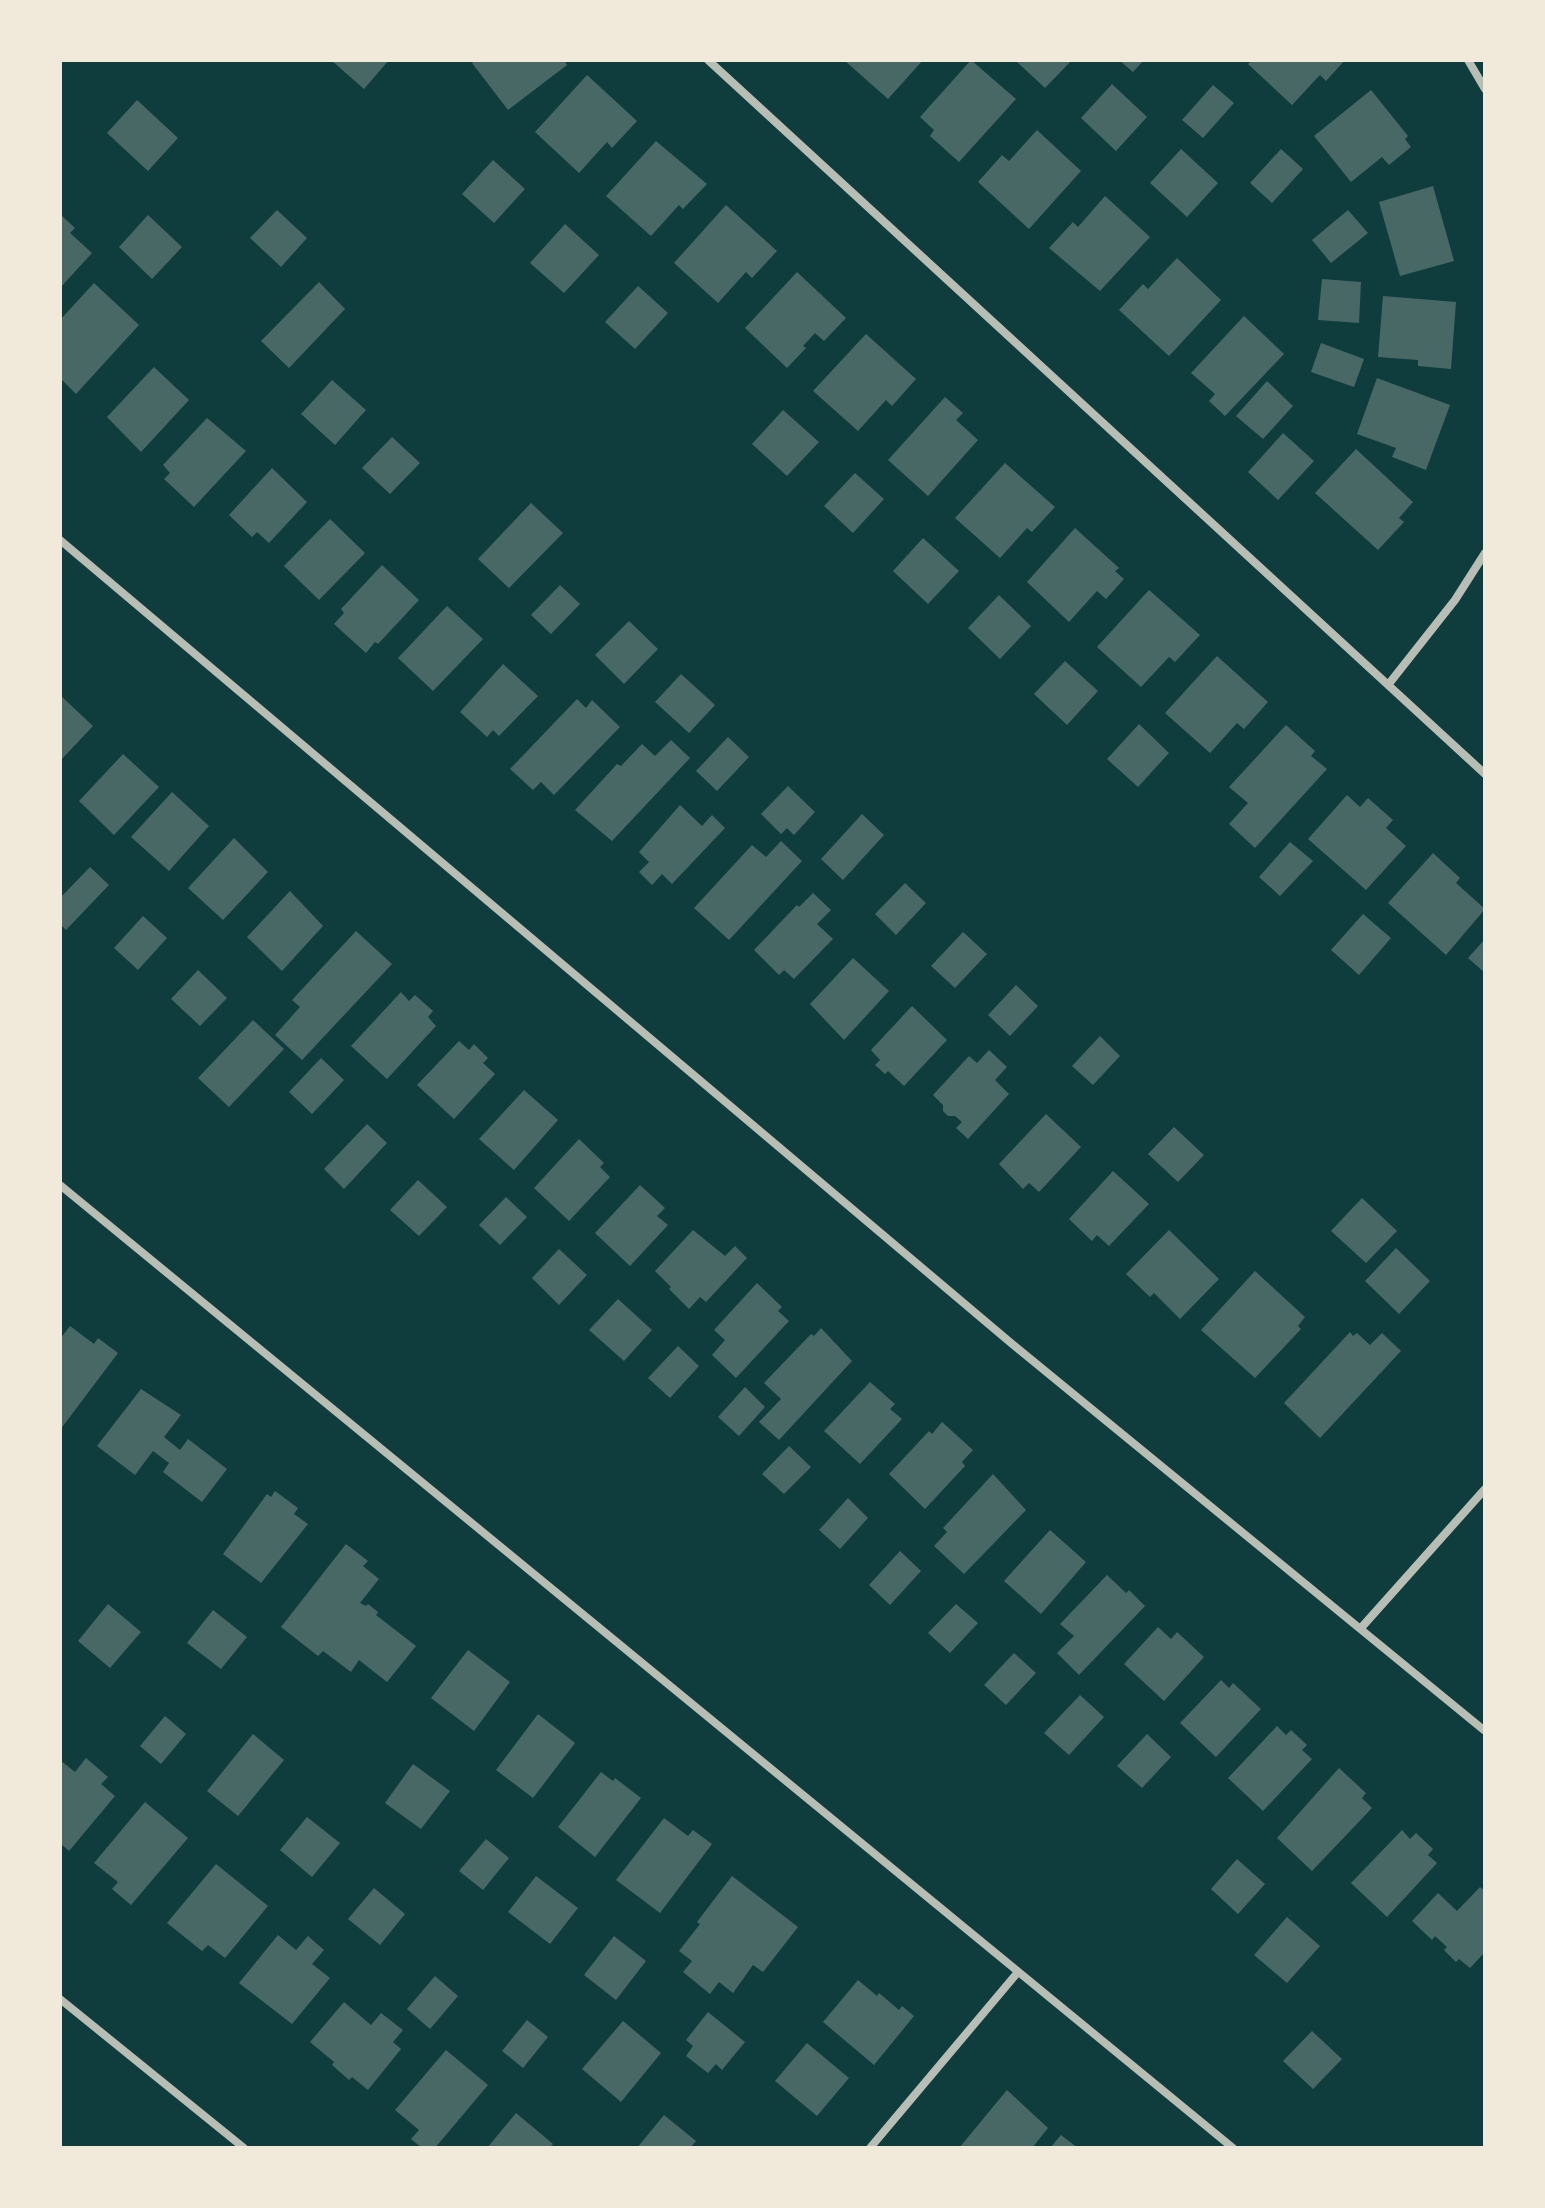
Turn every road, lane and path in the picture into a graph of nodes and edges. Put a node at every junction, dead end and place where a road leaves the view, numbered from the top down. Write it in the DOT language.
graph roads {
  1 [pos="708,60"];
  2 [pos="1468,60"];
  3 [pos="1485,89"];
  4 [pos="60,540"];
  5 [pos="1485,553"];
  6 [pos="1388,685"];
  7 [pos="1485,774"];
  8 [pos="60,1185"];
  9 [pos="1485,1489"];
  10 [pos="1361,1628"];
  11 [pos="1485,1731"];
  12 [pos="1018,1972"];
  13 [pos="60,1999"];
  14 [pos="244,2148"];
  15 [pos="870,2148"];
  16 [pos="1233,2148"];
  1 -- 6 [label="street"];
  2 -- 3 [label="street"];
  4 -- 10 [label="street"];
  5 -- 6 [label="street"];
  6 -- 7 [label="street"];
  8 -- 12 [label="street"];
  9 -- 10 [label="street"];
  10 -- 11 [label="street"];
  12 -- 15 [label="street"];
  12 -- 16 [label="street"];
  13 -- 14 [label="street"];
}
